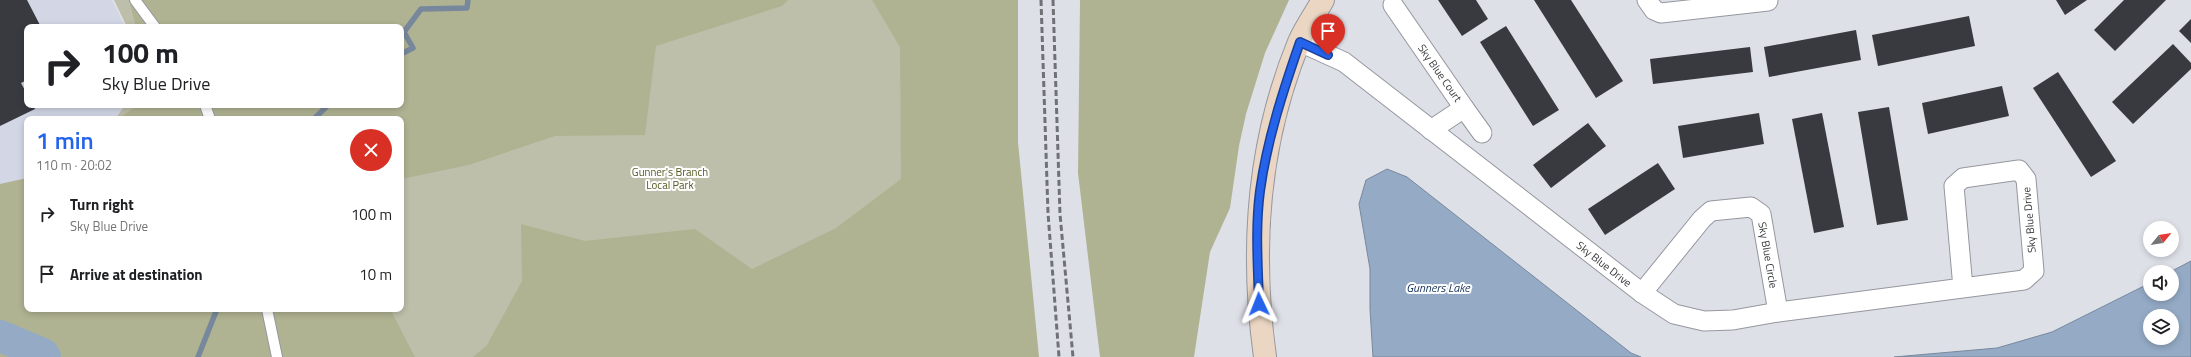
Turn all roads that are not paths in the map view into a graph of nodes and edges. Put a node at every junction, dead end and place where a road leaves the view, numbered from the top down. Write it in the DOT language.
graph roads {
  1 [pos="135,0"];
  2 [pos="1323,0"];
  3 [pos="1647,0"];
  4 [pos="1769,0"];
  5 [pos="1393,5"];
  6 [pos="154,24"];
  7 [pos="1300,42"];
  8 [pos="1464,108"];
  9 [pos="1431,130"];
  10 [pos="1482,133"];
  11 [pos="1963,288"];
  12 [pos="1642,293"];
  13 [pos="268,312"];
  14 [pos="1778,312"];
  15 [pos="277,357"];
  16 [pos="1265,357"];
  1 -- 6 [label="lane"];
  2 -- 7 [label="street"];
  3 -- 4 [label="street"];
  5 -- 8 [label="street, Sky Blue Court"];
  7 -- 9 [label="street, Sky Blue Drive"];
  7 -- 16 [label="street"];
  8 -- 9 [label="street, Sky Blue Court"];
  8 -- 10 [label="street"];
  9 -- 12 [label="street, Sky Blue Drive"];
  11 -- 11 [label="street, Sky Blue Drive"];
  11 -- 14 [label="street, Sky Blue Drive"];
  12 -- 14 [label="street, Sky Blue Drive"];
  12 -- 14 [label="street, Sky Blue Circle"];
  13 -- 15 [label="lane"];
}
